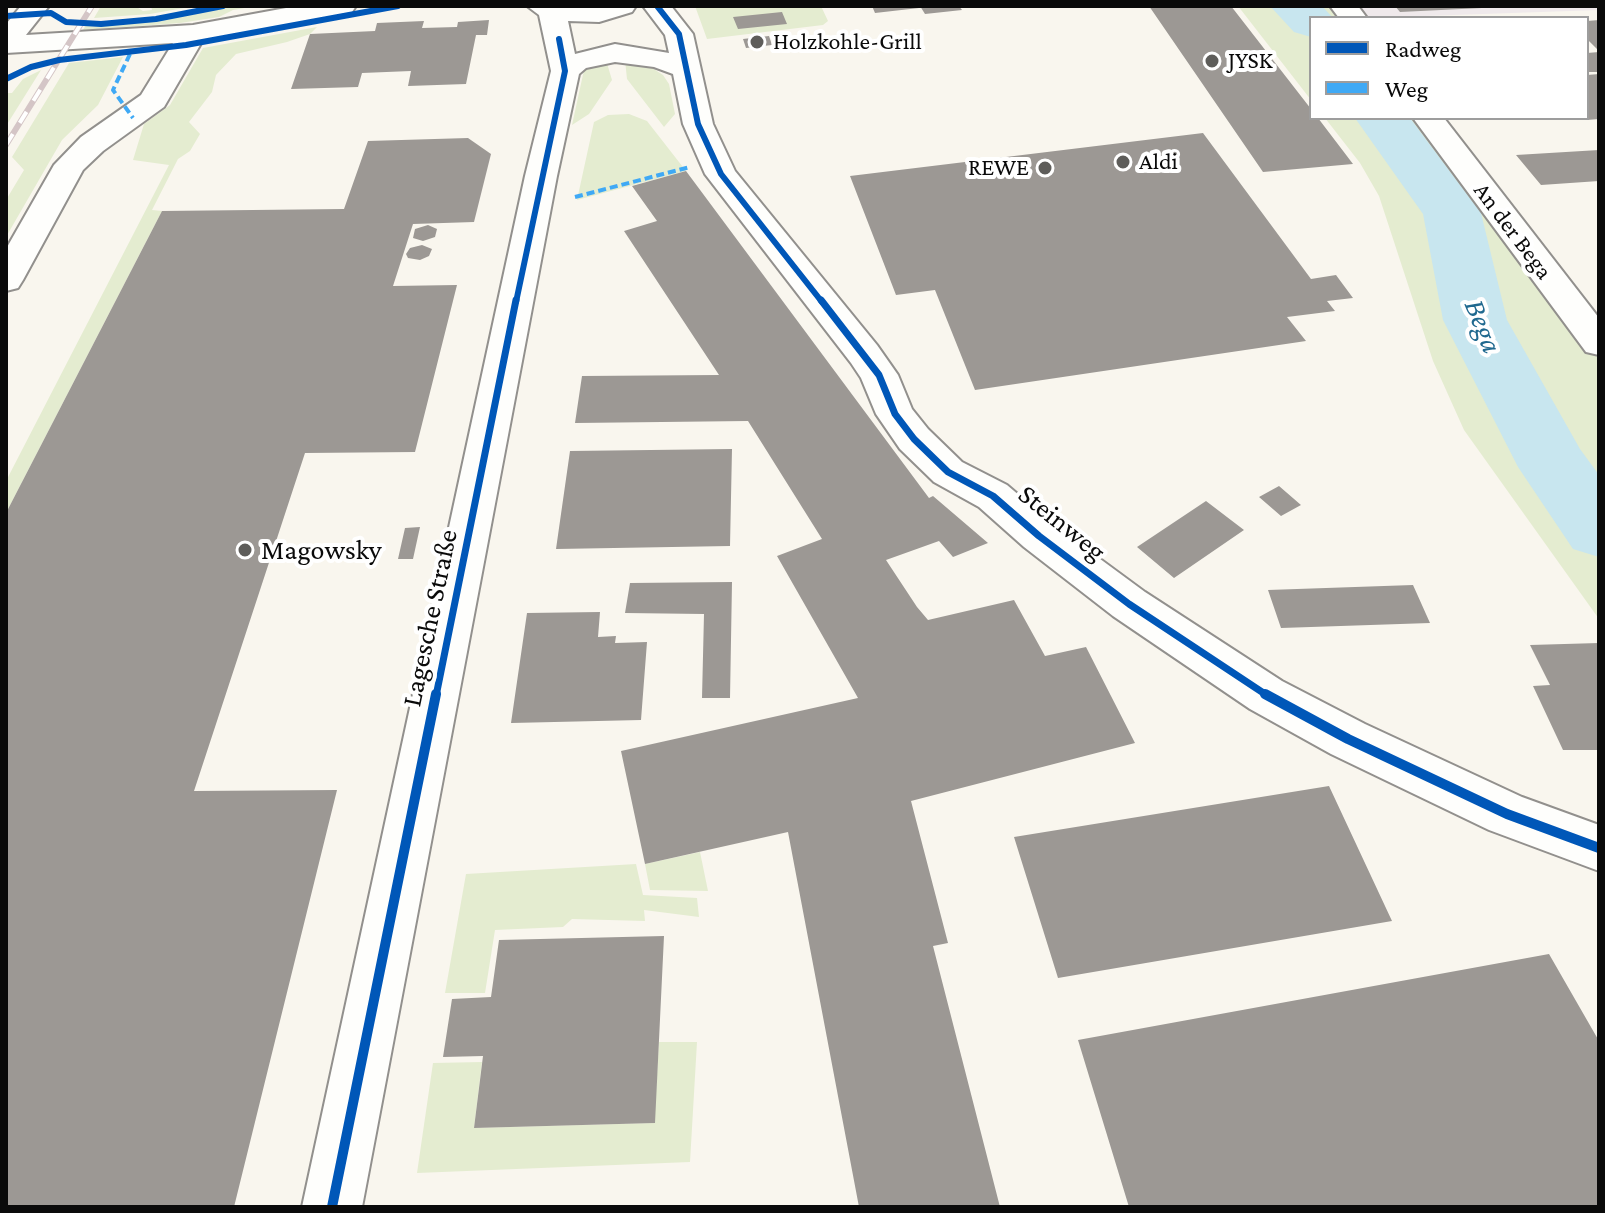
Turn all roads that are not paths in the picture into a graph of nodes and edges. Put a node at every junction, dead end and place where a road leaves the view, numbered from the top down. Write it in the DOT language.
graph roads {
  1 [pos="35,6"];
  2 [pos="342,6"];
  3 [pos="657,6"];
  4 [pos="546,8"];
  5 [pos="610,10"];
  6 [pos="193,33"];
  7 [pos="6,44"];
  8 [pos="684,57"];
  9 [pos="571,67"];
  10 [pos="1430,120"];
  11 [pos="6,280"];
  12 [pos="1575,299"];
  13 [pos="1599,343"];
  14 [pos="1599,848"];
  15 [pos="332,1207"];
  1 -- 7 [label="street"];
  2 -- 6 [label="street"];
  3 -- 8 [label="street, Steinweg"];
  4 -- 5 [label="street"];
  4 -- 9 [label="street, Lagesche Straße"];
  5 -- 8 [label="street"];
  5 -- 9 [label="street, Lagesche Straße"];
  6 -- 7 [label="street"];
  6 -- 11 [label="street"];
  8 -- 9 [label="street"];
  8 -- 14 [label="street, Steinweg"];
  9 -- 15 [label="street, Lagesche Straße"];
  10 -- 12 [label="street, An der Bega"];
  12 -- 13 [label="street, An der Bega"];
}
